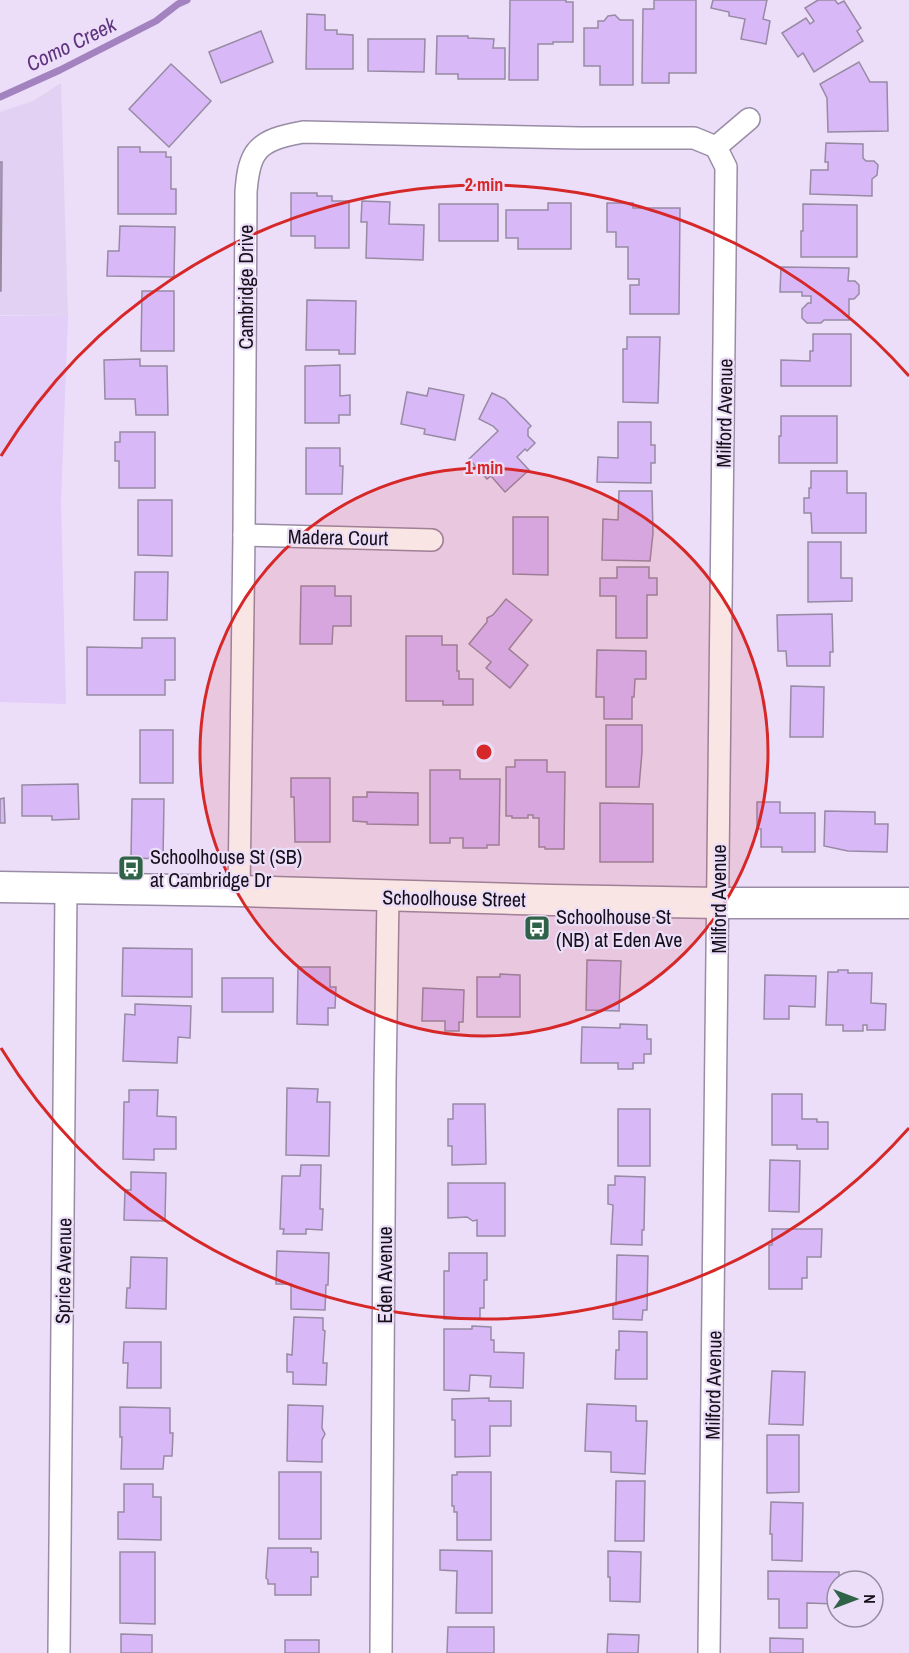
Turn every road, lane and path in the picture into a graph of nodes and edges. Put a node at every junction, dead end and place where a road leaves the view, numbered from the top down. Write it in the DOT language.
graph roads {
  1 [pos="749,119"];
  2 [pos="716,147"];
  3 [pos="244,535"];
  4 [pos="432,540"];
  5 [pos="0,887"];
  6 [pos="66,889"];
  7 [pos="239,891"];
  8 [pos="388,897"];
  9 [pos="718,903"];
  10 [pos="909,903"];
  11 [pos="59,1653"];
  12 [pos="381,1653"];
  13 [pos="709,1653"];
  1 -- 2 [label="street"];
  2 -- 3 [label="street, Cambridge Drive"];
  2 -- 9 [label="street, Milford Avenue"];
  3 -- 4 [label="street, Madera Court"];
  3 -- 7 [label="street, Cambridge Drive"];
  5 -- 6 [label="street, Schoolhouse Street"];
  6 -- 7 [label="street, Schoolhouse Street"];
  6 -- 11 [label="street, Sprice Avenue"];
  7 -- 8 [label="street, Schoolhouse Street"];
  8 -- 9 [label="street, Schoolhouse Street"];
  8 -- 12 [label="street, Eden Avenue"];
  9 -- 10 [label="street, Schoolhouse Street"];
  9 -- 13 [label="street, Milford Avenue"];
}
